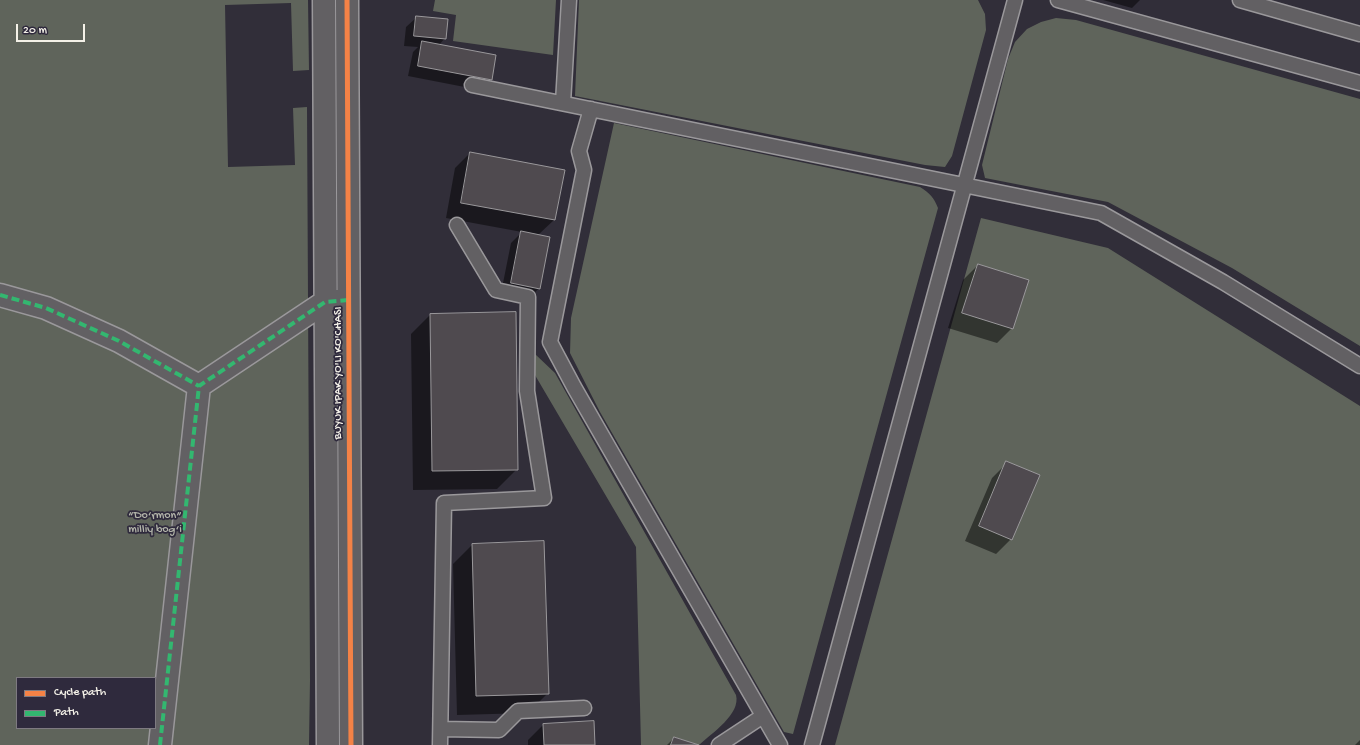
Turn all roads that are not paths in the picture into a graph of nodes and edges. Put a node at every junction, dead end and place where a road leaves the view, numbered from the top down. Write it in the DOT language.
graph roads {
  1 [pos="324,0"];
  2 [pos="347,0"];
  3 [pos="569,0"];
  4 [pos="1015,0"];
  5 [pos="1058,0"];
  6 [pos="1240,0"];
  7 [pos="1360,34"];
  8 [pos="1360,83"];
  9 [pos="472,85"];
  10 [pos="563,103"];
  11 [pos="591,109"];
  12 [pos="965,185"];
  13 [pos="457,225"];
  14 [pos="0,295"];
  15 [pos="348,300"];
  16 [pos="325,302"];
  17 [pos="1360,366"];
  18 [pos="198,386"];
  19 [pos="584,708"];
  20 [pos="763,716"];
  21 [pos="441,729"];
  22 [pos="160,745"];
  23 [pos="328,745"];
  24 [pos="351,745"];
  25 [pos="440,745"];
  26 [pos="719,745"];
  27 [pos="780,745"];
  28 [pos="812,745"];
  1 -- 16 [label="street, BUYUK IPAK YO'LI KO'CHASI"];
  2 -- 15 [label="street, BUYUK IPAK YO'LI KO'CHASI"];
  3 -- 10 [label="lane"];
  4 -- 12 [label="lane"];
  5 -- 8 [label="lane"];
  6 -- 7 [label="lane"];
  9 -- 10 [label="lane"];
  10 -- 11 [label="lane"];
  11 -- 12 [label="lane"];
  11 -- 20 [label="lane"];
  12 -- 17 [label="lane"];
  12 -- 28 [label="lane"];
  13 -- 21 [label="lane"];
  14 -- 18 [label="street"];
  15 -- 16 [label="street"];
  15 -- 24 [label="street, BUYUK IPAK YO'LI KO'CHASI"];
  16 -- 18 [label="street"];
  16 -- 23 [label="street, BUYUK IPAK YO'LI KO'CHASI"];
  18 -- 22 [label="street"];
  19 -- 21 [label="lane"];
  20 -- 26 [label="lane"];
  20 -- 27 [label="lane"];
  21 -- 25 [label="lane"];
}
